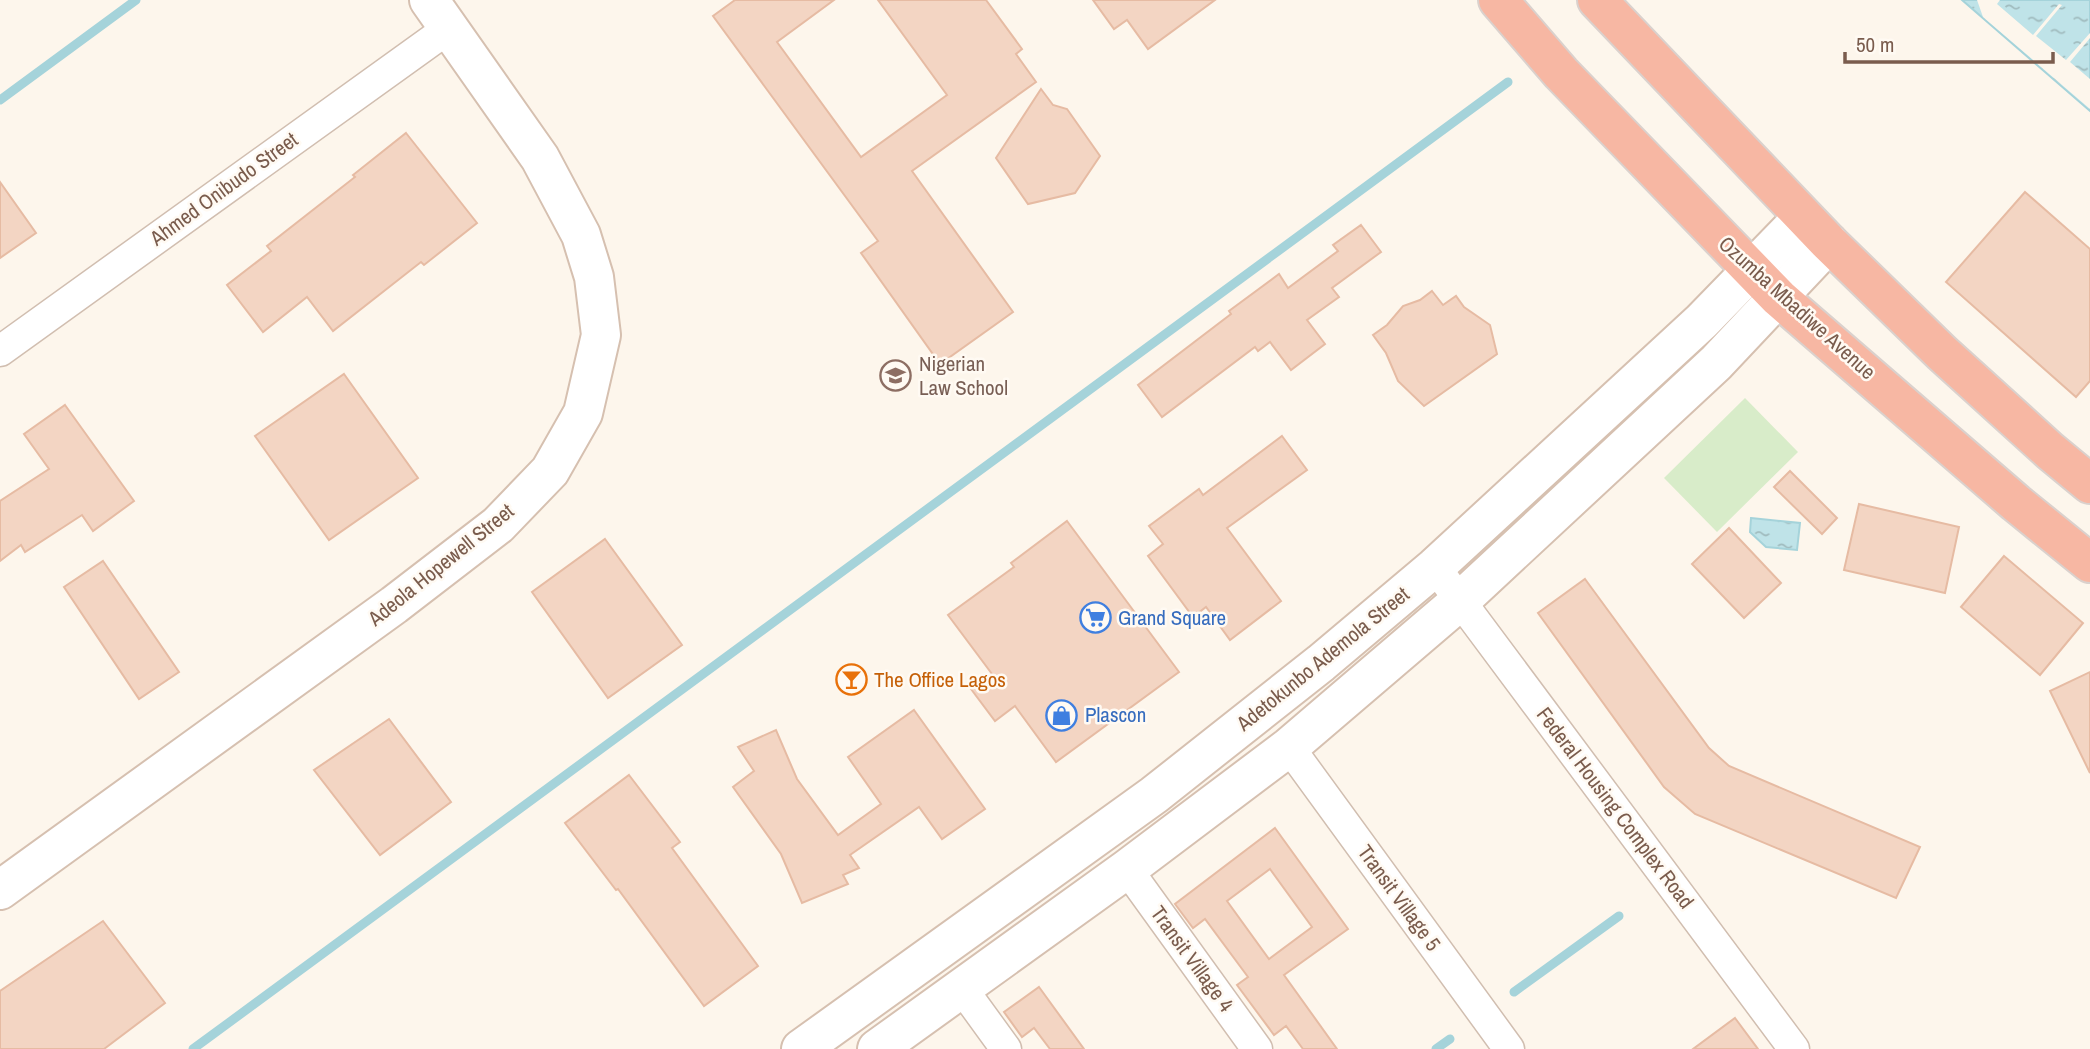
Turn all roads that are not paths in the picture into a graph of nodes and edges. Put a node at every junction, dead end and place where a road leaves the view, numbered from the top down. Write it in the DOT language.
graph roads {
  1 [pos="1498,0"];
  2 [pos="1597,0"];
  3 [pos="439,14"];
  4 [pos="1816,230"];
  5 [pos="1751,271"];
  6 [pos="1779,298"];
  7 [pos="0,351"];
  8 [pos="2090,484"];
  9 [pos="2090,564"];
  10 [pos="1435,567"];
  11 [pos="1461,600"];
  12 [pos="1289,747"];
  13 [pos="1127,869"];
  14 [pos="0,890"];
  15 [pos="961,987"];
  16 [pos="801,1049"];
  17 [pos="877,1049"];
  18 [pos="1006,1049"];
  19 [pos="1257,1049"];
  20 [pos="1509,1049"];
  21 [pos="1794,1049"];
  1 -- 5 [label="highway, Ozumba Mbadiwe Avenue"];
  2 -- 4 [label="highway"];
  3 -- 7 [label="street, Ahmed Onibudo Street"];
  3 -- 14 [label="main road, Adeola Hopewell Street"];
  4 -- 5 [label="main road, Adetokunbo Ademola Street"];
  4 -- 6 [label="main road, Adetokunbo Ademola Street"];
  4 -- 8 [label="highway"];
  5 -- 6 [label="highway, Ozumba Mbadiwe Avenue"];
  5 -- 10 [label="main road, Adetokunbo Ademola Street"];
  6 -- 9 [label="highway, Ozumba Mbadiwe Avenue"];
  6 -- 11 [label="main road, Adetokunbo Ademola Street"];
  10 -- 11 [label="street, Federal Housing Complex Road"];
  10 -- 16 [label="main road, Adetokunbo Ademola Street"];
  11 -- 12 [label="main road, Adetokunbo Ademola Street"];
  11 -- 21 [label="street, Federal Housing Complex Road"];
  12 -- 13 [label="main road, Adetokunbo Ademola Street"];
  12 -- 20 [label="street, Transit Village 5"];
  13 -- 15 [label="main road, Adetokunbo Ademola Street"];
  13 -- 19 [label="street, Transit Village 4"];
  15 -- 17 [label="main road, Adetokunbo Ademola Street"];
  15 -- 18 [label="street"];
}
